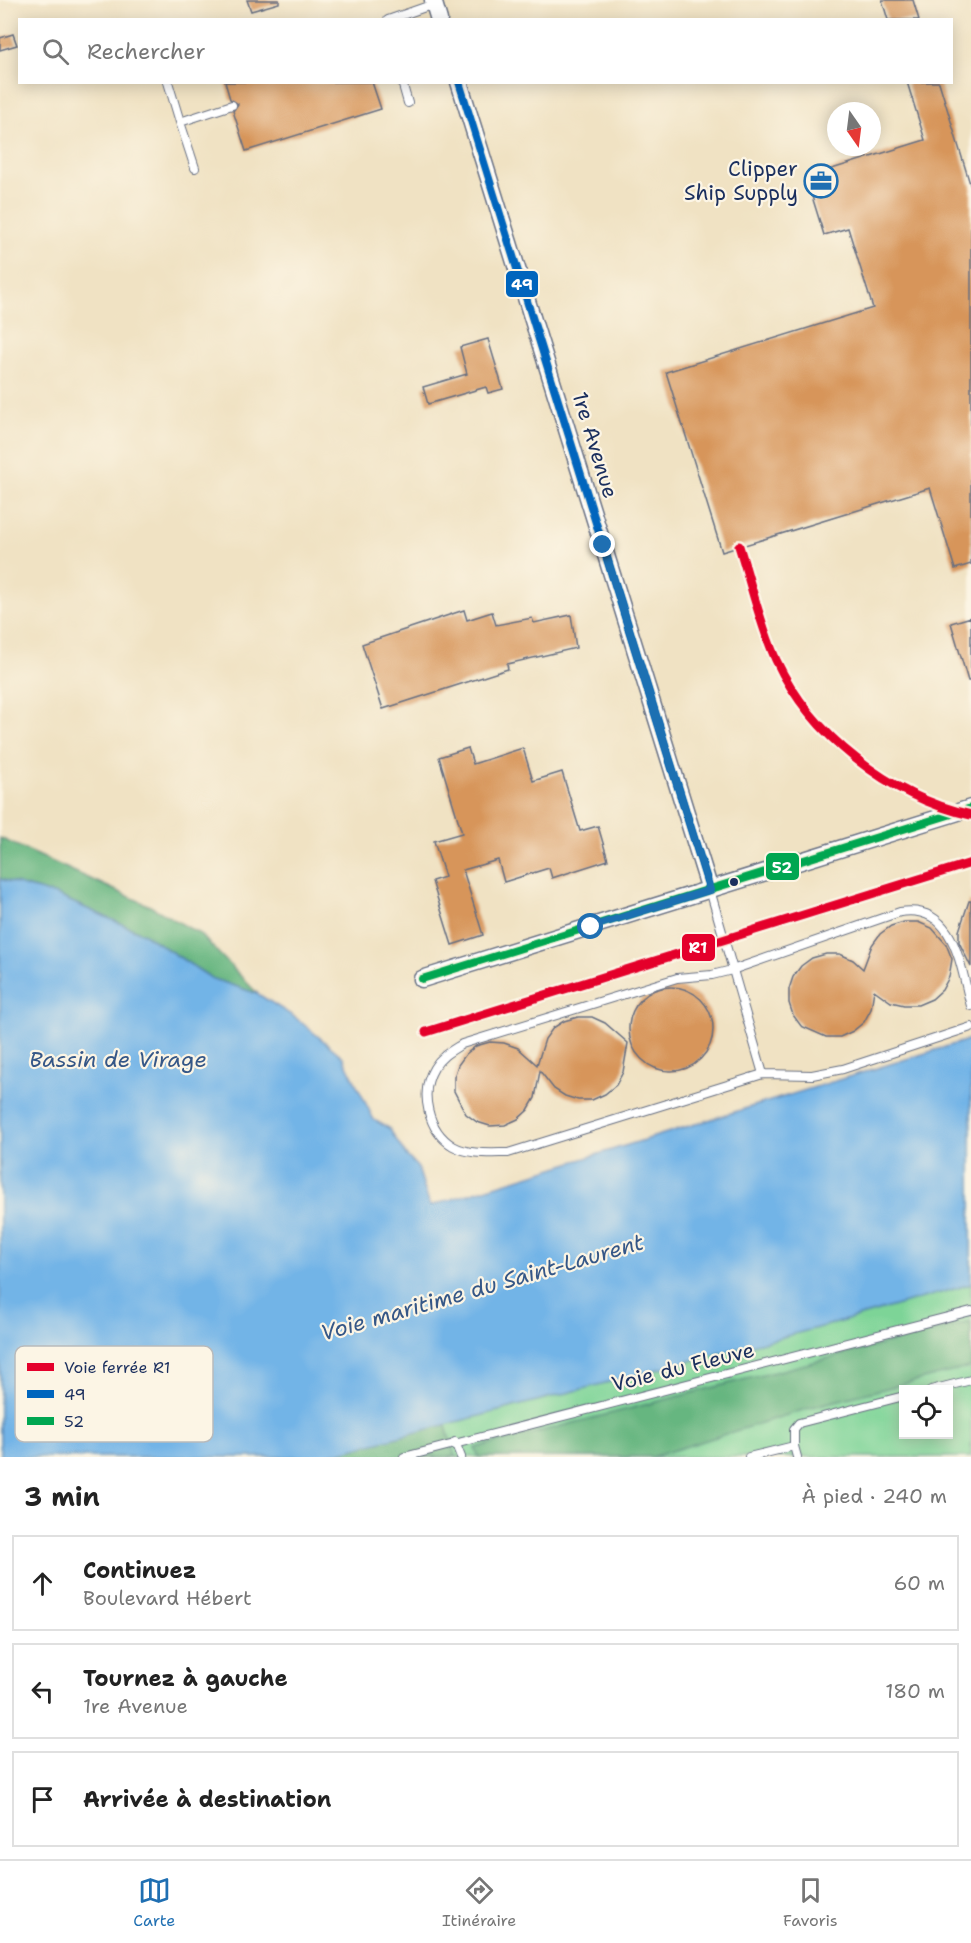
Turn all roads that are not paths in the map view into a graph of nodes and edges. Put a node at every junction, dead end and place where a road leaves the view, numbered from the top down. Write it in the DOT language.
graph roads {
  1 [pos="436,8"];
  2 [pos="396,18"];
  3 [pos="169,84"];
  4 [pos="403,84"];
  5 [pos="460,84"];
  6 [pos="408,103"];
  7 [pos="232,105"];
  8 [pos="180,122"];
  9 [pos="195,168"];
  10 [pos="971,808"];
  11 [pos="710,890"];
  12 [pos="732,970"];
  13 [pos="422,979"];
  14 [pos="971,1006"];
  15 [pos="971,1027"];
  16 [pos="763,1074"];
  17 [pos="971,1311"];
  18 [pos="971,1380"];
  19 [pos="949,1385"];
  20 [pos="899,1397"];
  21 [pos="455,1442"];
  22 [pos="794,1446"];
  23 [pos="404,1457"];
  24 [pos="461,1457"];
  25 [pos="749,1457"];
  26 [pos="797,1457"];
  1 -- 2 [label="lane"];
  3 -- 8 [label="lane"];
  4 -- 6 [label="lane"];
  5 -- 11 [label="street, 1re Avenue"];
  7 -- 8 [label="lane"];
  8 -- 9 [label="lane"];
  10 -- 11 [label="street"];
  11 -- 12 [label="lane"];
  11 -- 13 [label="street"];
  12 -- 14 [label="lane"];
  12 -- 16 [label="lane"];
  12 -- 16 [label="lane"];
  15 -- 16 [label="lane"];
  17 -- 21 [label="lane, Voie du Fleuve"];
  18 -- 19 [label="lane"];
  20 -- 22 [label="lane"];
  21 -- 23 [label="lane, Voie du Fleuve"];
  21 -- 24 [label="lane"];
  22 -- 25 [label="lane"];
  22 -- 26 [label="lane"];
}
